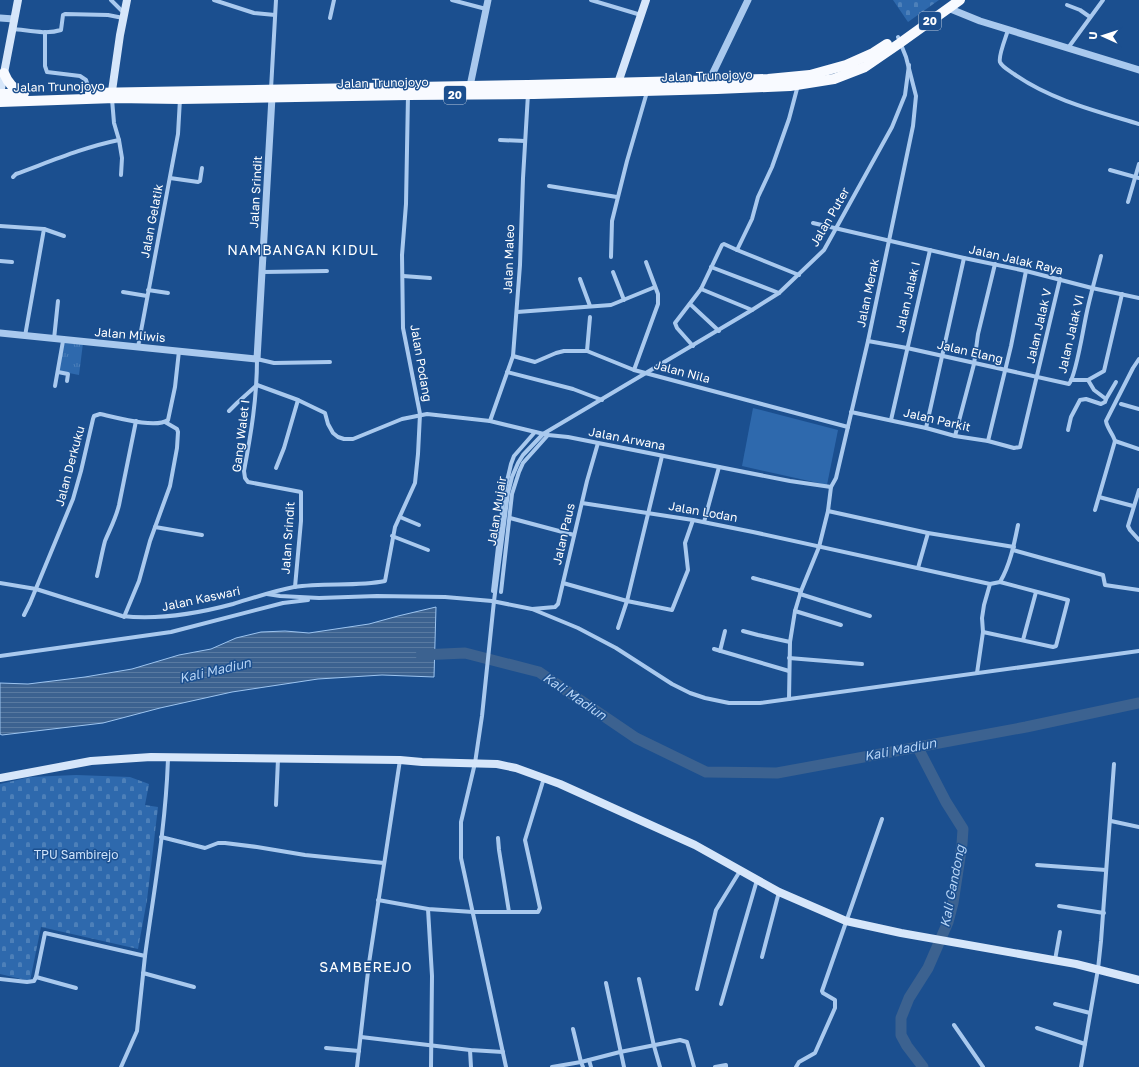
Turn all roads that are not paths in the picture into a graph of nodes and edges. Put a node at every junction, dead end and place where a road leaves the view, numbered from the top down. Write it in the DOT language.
graph roads {
  1 [pos="18,0"];
  2 [pos="111,0"];
  3 [pos="127,0"];
  4 [pos="214,0"];
  5 [pos="276,0"];
  6 [pos="334,0"];
  7 [pos="452,0"];
  8 [pos="488,0"];
  9 [pos="591,0"];
  10 [pos="646,0"];
  11 [pos="748,0"];
  12 [pos="960,0"];
  13 [pos="1103,0"];
  14 [pos="948,4"];
  15 [pos="1067,5"];
  16 [pos="486,9"];
  17 [pos="124,15"];
  18 [pos="275,15"];
  19 [pos="641,15"];
  20 [pos="1090,17"];
  21 [pos="0,18"];
  22 [pos="330,18"];
  23 [pos="14,19"];
  24 [pos="12,28"];
  25 [pos="1008,30"];
  26 [pos="45,32"];
  27 [pos="899,40"];
  28 [pos="1068,48"];
  29 [pos="908,65"];
  30 [pos="1139,70"];
  31 [pos="4,73"];
  32 [pos="709,81"];
  33 [pos="618,83"];
  34 [pos="798,85"];
  35 [pos="470,86"];
  36 [pos="662,86"];
  37 [pos="647,91"];
  38 [pos="271,93"];
  39 [pos="0,94"];
  40 [pos="25,94"];
  41 [pos="528,94"];
  42 [pos="112,95"];
  43 [pos="408,95"];
  44 [pos="90,96"];
  45 [pos="180,99"];
  46 [pos="0,102"];
  47 [pos="1139,124"];
  48 [pos="119,140"];
  49 [pos="500,140"];
  50 [pos="525,141"];
  51 [pos="1139,164"];
  52 [pos="202,168"];
  53 [pos="1110,170"];
  54 [pos="121,175"];
  55 [pos="12,177"];
  56 [pos="170,178"];
  57 [pos="1137,178"];
  58 [pos="549,186"];
  59 [pos="617,197"];
  60 [pos="1128,202"];
  61 [pos="812,223"];
  62 [pos="0,226"];
  63 [pos="44,229"];
  64 [pos="836,229"];
  65 [pos="64,236"];
  66 [pos="890,241"];
  67 [pos="737,250"];
  68 [pos="930,250"];
  69 [pos="1101,256"];
  70 [pos="611,257"];
  71 [pos="964,258"];
  72 [pos="0,261"];
  73 [pos="12,262"];
  74 [pos="646,262"];
  75 [pos="995,264"];
  76 [pos="711,266"];
  77 [pos="327,271"];
  78 [pos="1026,271"];
  79 [pos="263,272"];
  80 [pos="613,272"];
  81 [pos="799,275"];
  82 [pos="403,276"];
  83 [pos="430,278"];
  84 [pos="580,279"];
  85 [pos="1060,279"];
  86 [pos="655,286"];
  87 [pos="1092,288"];
  88 [pos="701,289"];
  89 [pos="148,290"];
  90 [pos="123,292"];
  91 [pos="168,293"];
  92 [pos="779,293"];
  93 [pos="1122,294"];
  94 [pos="147,296"];
  95 [pos="1139,298"];
  96 [pos="624,300"];
  97 [pos="58,301"];
  98 [pos="690,304"];
  99 [pos="590,306"];
  100 [pos="752,310"];
  101 [pos="517,312"];
  102 [pos="590,317"];
  103 [pos="719,331"];
  104 [pos="0,334"];
  105 [pos="25,336"];
  106 [pos="54,340"];
  107 [pos="63,340"];
  108 [pos="868,341"];
  109 [pos="693,346"];
  110 [pos="138,347"];
  111 [pos="907,348"];
  112 [pos="179,351"];
  113 [pos="586,351"];
  114 [pos="513,356"];
  115 [pos="942,357"];
  116 [pos="258,359"];
  117 [pos="1139,359"];
  118 [pos="330,362"];
  119 [pos="974,364"];
  120 [pos="634,370"];
  121 [pos="1004,370"];
  122 [pos="58,372"];
  123 [pos="507,372"];
  124 [pos="648,373"];
  125 [pos="1037,377"];
  126 [pos="1071,380"];
  127 [pos="1088,380"];
  128 [pos="67,381"];
  129 [pos="1116,382"];
  130 [pos="1068,384"];
  131 [pos="257,385"];
  132 [pos="55,386"];
  133 [pos="1106,399"];
  134 [pos="298,400"];
  135 [pos="602,400"];
  136 [pos="1121,404"];
  137 [pos="1139,409"];
  138 [pos="229,411"];
  139 [pos="851,412"];
  140 [pos="420,414"];
  141 [pos="891,420"];
  142 [pos="136,421"];
  143 [pos="490,421"];
  144 [pos="165,422"];
  145 [pos="848,427"];
  146 [pos="926,428"];
  147 [pos="1068,430"];
  148 [pos="534,432"];
  149 [pos="546,434"];
  150 [pos="955,436"];
  151 [pos="988,441"];
  152 [pos="1115,441"];
  153 [pos="598,443"];
  154 [pos="1019,448"];
  155 [pos="1139,448"];
  156 [pos="662,456"];
  157 [pos="719,467"];
  158 [pos="276,468"];
  159 [pos="831,487"];
  160 [pos="1139,490"];
  161 [pos="301,492"];
  162 [pos="1099,498"];
  163 [pos="582,503"];
  164 [pos="1133,506"];
  165 [pos="1095,510"];
  166 [pos="828,511"];
  167 [pos="649,513"];
  168 [pos="400,517"];
  169 [pos="510,518"];
  170 [pos="693,520"];
  171 [pos="704,522"];
  172 [pos="419,525"];
  173 [pos="1018,525"];
  174 [pos="155,527"];
  175 [pos="928,533"];
  176 [pos="202,535"];
  177 [pos="574,535"];
  178 [pos="392,536"];
  179 [pos="1139,540"];
  180 [pos="819,547"];
  181 [pos="1013,549"];
  182 [pos="428,550"];
  183 [pos="918,568"];
  184 [pos="97,576"];
  185 [pos="753,578"];
  186 [pos="385,581"];
  187 [pos="1000,582"];
  188 [pos="0,583"];
  189 [pos="563,583"];
  190 [pos="990,584"];
  191 [pos="295,587"];
  192 [pos="36,589"];
  193 [pos="1139,590"];
  194 [pos="493,591"];
  195 [pos="501,592"];
  196 [pos="1036,592"];
  197 [pos="801,593"];
  198 [pos="267,594"];
  199 [pos="319,598"];
  200 [pos="627,601"];
  201 [pos="494,602"];
  202 [pos="532,609"];
  203 [pos="795,611"];
  204 [pos="24,615"];
  205 [pos="870,616"];
  206 [pos="124,617"];
  207 [pos="841,625"];
  208 [pos="618,628"];
  209 [pos="725,631"];
  210 [pos="743,631"];
  211 [pos="983,632"];
  212 [pos="1023,640"];
  213 [pos="790,642"];
  214 [pos="714,649"];
  215 [pos="720,651"];
  216 [pos="1139,651"];
  217 [pos="0,656"];
  218 [pos="789,658"];
  219 [pos="862,664"];
  220 [pos="789,671"];
  221 [pos="977,673"];
  222 [pos="788,699"];
  223 [pos="168,757"];
  224 [pos="278,758"];
  225 [pos="400,760"];
  226 [pos="475,763"];
  227 [pos="1114,764"];
  228 [pos="0,778"];
  229 [pos="544,778"];
  230 [pos="276,805"];
  231 [pos="882,820"];
  232 [pos="1111,820"];
  233 [pos="1139,826"];
  234 [pos="161,837"];
  235 [pos="498,838"];
  236 [pos="384,862"];
  237 [pos="1037,866"];
  238 [pos="1106,870"];
  239 [pos="740,871"];
  240 [pos="757,880"];
  241 [pos="779,892"];
  242 [pos="378,900"];
  243 [pos="1059,906"];
  244 [pos="428,909"];
  245 [pos="473,912"];
  246 [pos="509,912"];
  247 [pos="1104,914"];
  248 [pos="846,921"];
  249 [pos="1060,932"];
  250 [pos="144,956"];
  251 [pos="762,957"];
  252 [pos="1055,961"];
  253 [pos="1098,969"];
  254 [pos="143,973"];
  255 [pos="36,977"];
  256 [pos="0,979"];
  257 [pos="639,979"];
  258 [pos="1139,980"];
  259 [pos="606,983"];
  260 [pos="194,987"];
  261 [pos="76,988"];
  262 [pos="697,989"];
  263 [pos="721,1004"];
  264 [pos="1055,1004"];
  265 [pos="1090,1013"];
  266 [pos="954,1025"];
  267 [pos="1037,1028"];
  268 [pos="573,1029"];
  269 [pos="361,1037"];
  270 [pos="1085,1044"];
  271 [pos="432,1045"];
  272 [pos="654,1046"];
  273 [pos="326,1048"];
  274 [pos="470,1050"];
  275 [pos="359,1051"];
  276 [pos="503,1052"];
  277 [pos="620,1052"];
  278 [pos="590,1060"];
  279 [pos="581,1062"];
  280 [pos="121,1067"];
  281 [pos="357,1067"];
  282 [pos="431,1067"];
  283 [pos="471,1067"];
  284 [pos="506,1067"];
  285 [pos="552,1067"];
  286 [pos="583,1067"];
  287 [pos="591,1067"];
  288 [pos="624,1067"];
  289 [pos="660,1067"];
  290 [pos="694,1067"];
  291 [pos="715,1067"];
  292 [pos="726,1067"];
  293 [pos="796,1067"];
  294 [pos="983,1067"];
  295 [pos="1081,1067"];
  1 -- 23 [label="main road"];
  2 -- 17 [label="street"];
  3 -- 17 [label="main road"];
  4 -- 18 [label="street"];
  5 -- 18 [label="street"];
  6 -- 22 [label="street"];
  7 -- 16 [label="street"];
  8 -- 16 [label="street"];
  9 -- 19 [label="street"];
  10 -- 19 [label="main road"];
  11 -- 32 [label="street"];
  12 -- 14 [label="highway, 20"];
  13 -- 20 [label="street"];
  14 -- 25 [label="street"];
  14 -- 27 [label="highway, 20"];
  15 -- 20 [label="street"];
  16 -- 35 [label="street"];
  17 -- 26 [label="street"];
  17 -- 42 [label="main road"];
  18 -- 38 [label="street"];
  19 -- 33 [label="main road"];
  20 -- 28 [label="street"];
  21 -- 23 [label="street"];
  23 -- 24 [label="main road"];
  24 -- 26 [label="street"];
  24 -- 31 [label="main road"];
  25 -- 28 [label="street"];
  25 -- 47 [label="street"];
  26 -- 44 [label="street"];
  27 -- 29 [label="street, Jalan Merak"];
  27 -- 32 [label="highway, Jalan Trunojoyo / 20"];
  27 -- 34 [label="highway, Jalan Trunojoyo / 20"];
  28 -- 30 [label="street"];
  29 -- 64 [label="street, Jalan Puter"];
  29 -- 66 [label="street, Jalan Merak"];
  31 -- 39 [label="main road"];
  31 -- 40 [label="highway"];
  32 -- 36 [label="highway, Jalan Trunojoyo / 20"];
  33 -- 35 [label="highway, Jalan Trunojoyo / 20"];
  33 -- 36 [label="highway, Jalan Trunojoyo / 20"];
  34 -- 36 [label="highway, Jalan Trunojoyo / 20"];
  34 -- 67 [label="street"];
  35 -- 38 [label="highway, Jalan Trunojoyo / 20"];
  36 -- 37 [label="highway, Jalan Trunojoyo / 20"];
  37 -- 41 [label="highway, Jalan Trunojoyo / 20"];
  37 -- 59 [label="street"];
  38 -- 42 [label="highway, Jalan Trunojoyo / 20"];
  38 -- 43 [label="highway, Jalan Trunojoyo / 20"];
  38 -- 45 [label="highway, Jalan Trunojoyo / 20"];
  38 -- 79 [label="street, Jalan Srindit"];
  39 -- 40 [label="highway, Jalan Trunojoyo / 20"];
  40 -- 44 [label="highway, Jalan Trunojoyo / 20"];
  41 -- 43 [label="highway, Jalan Trunojoyo / 20"];
  41 -- 50 [label="street, Jalan Maleo"];
  42 -- 44 [label="highway, Jalan Trunojoyo / 20"];
  42 -- 45 [label="highway, Jalan Trunojoyo / 20"];
  42 -- 48 [label="street"];
  43 -- 82 [label="street, Jalan Podang"];
  44 -- 46 [label="highway, Jalan Trunojoyo / 20"];
  45 -- 56 [label="street, Jalan Gelatik"];
  48 -- 54 [label="street"];
  48 -- 55 [label="street"];
  49 -- 50 [label="street"];
  50 -- 101 [label="street, Jalan Maleo"];
  51 -- 57 [label="street"];
  52 -- 56 [label="street"];
  53 -- 57 [label="street"];
  56 -- 89 [label="street, Jalan Gelatik"];
  57 -- 60 [label="street"];
  58 -- 59 [label="street"];
  59 -- 70 [label="street"];
  61 -- 64 [label="street, Jalan Jalak Raya"];
  62 -- 63 [label="street"];
  63 -- 65 [label="street"];
  63 -- 105 [label="street"];
  64 -- 66 [label="street, Jalan Jalak Raya"];
  64 -- 81 [label="street, Jalan Puter"];
  66 -- 68 [label="street, Jalan Jalak Raya"];
  66 -- 108 [label="street, Jalan Merak"];
  67 -- 76 [label="street"];
  67 -- 81 [label="street"];
  68 -- 71 [label="street, Jalan Jalak Raya"];
  68 -- 111 [label="street, Jalan Jalak I"];
  69 -- 87 [label="street, Jalan Jalak VI"];
  71 -- 75 [label="street, Jalan Jalak Raya"];
  71 -- 115 [label="street"];
  72 -- 73 [label="street"];
  74 -- 86 [label="street"];
  75 -- 78 [label="street, Jalan Jalak Raya"];
  75 -- 119 [label="street"];
  76 -- 88 [label="street"];
  76 -- 92 [label="street"];
  77 -- 79 [label="street"];
  78 -- 85 [label="street, Jalan Jalak Raya"];
  78 -- 121 [label="street"];
  79 -- 116 [label="street, Jalan Srindit"];
  80 -- 96 [label="street"];
  81 -- 92 [label="street, Jalan Puter"];
  82 -- 83 [label="street"];
  82 -- 140 [label="street, Jalan Podang"];
  84 -- 99 [label="street"];
  85 -- 87 [label="street, Jalan Jalak Raya"];
  85 -- 125 [label="street, Jalan Jalak V"];
  86 -- 96 [label="street"];
  86 -- 120 [label="street"];
  87 -- 93 [label="street, Jalan Jalak Raya"];
  87 -- 126 [label="street, Jalan Jalak VI"];
  88 -- 98 [label="street"];
  88 -- 100 [label="street"];
  89 -- 91 [label="street"];
  89 -- 94 [label="street, Jalan Gelatik"];
  90 -- 94 [label="street"];
  92 -- 100 [label="street, Jalan Puter"];
  93 -- 95 [label="street, Jalan Jalak Raya"];
  93 -- 127 [label="street"];
  94 -- 110 [label="street, Jalan Gelatik"];
  96 -- 99 [label="street"];
  97 -- 106 [label="street"];
  98 -- 103 [label="street"];
  98 -- 109 [label="street"];
  99 -- 101 [label="street"];
  100 -- 103 [label="street, Jalan Puter"];
  101 -- 114 [label="street, Jalan Maleo"];
  102 -- 113 [label="street"];
  103 -- 109 [label="street, Jalan Puter"];
  104 -- 105 [label="street, Jalan Mliwis"];
  105 -- 106 [label="street, Jalan Mliwis"];
  106 -- 107 [label="street, Jalan Mliwis"];
  107 -- 110 [label="street, Jalan Mliwis"];
  107 -- 122 [label="street"];
  108 -- 111 [label="street, Jalan Elang"];
  108 -- 139 [label="street, Jalan Merak"];
  109 -- 124 [label="street, Jalan Puter"];
  110 -- 112 [label="street, Jalan Mliwis"];
  111 -- 115 [label="street, Jalan Elang"];
  111 -- 141 [label="street, Jalan Jalak I"];
  112 -- 116 [label="street, Jalan Mliwis"];
  112 -- 144 [label="street"];
  113 -- 114 [label="street, Jalan Nila"];
  113 -- 120 [label="street, Jalan Nila"];
  114 -- 123 [label="street, Jalan Maleo"];
  115 -- 119 [label="street, Jalan Elang"];
  115 -- 146 [label="street"];
  116 -- 118 [label="street"];
  116 -- 131 [label="street"];
  117 -- 152 [label="street"];
  119 -- 121 [label="street, Jalan Elang"];
  119 -- 150 [label="street"];
  120 -- 124 [label="street, Jalan Nila"];
  121 -- 125 [label="street, Jalan Elang"];
  121 -- 151 [label="street"];
  122 -- 128 [label="street"];
  122 -- 132 [label="street"];
  123 -- 135 [label="street"];
  123 -- 143 [label="street, Jalan Maleo"];
  124 -- 135 [label="street, Jalan Mujair"];
  124 -- 145 [label="street, Jalan Nila"];
  125 -- 130 [label="street, Jalan Elang"];
  125 -- 154 [label="street, Jalan Jalak V"];
  126 -- 127 [label="street"];
  126 -- 130 [label="street, Jalan Jalak VI"];
  127 -- 133 [label="street"];
  129 -- 133 [label="street"];
  131 -- 134 [label="street"];
  131 -- 138 [label="street"];
  131 -- 161 [label="street, Gang Walet I"];
  133 -- 147 [label="street"];
  134 -- 140 [label="street, Jalan Arwana"];
  134 -- 158 [label="street"];
  135 -- 149 [label="street, Jalan Mujair"];
  136 -- 137 [label="street"];
  139 -- 141 [label="street, Jalan Parkit"];
  139 -- 145 [label="street, Jalan Merak"];
  140 -- 143 [label="street, Jalan Arwana"];
  140 -- 168 [label="street, Jalan Podang"];
  141 -- 146 [label="street, Jalan Parkit"];
  142 -- 144 [label="street, Jalan Derkuku"];
  142 -- 184 [label="street"];
  142 -- 192 [label="street, Jalan Derkuku"];
  143 -- 148 [label="street, Jalan Arwana"];
  144 -- 174 [label="street"];
  145 -- 159 [label="street, Jalan Merak"];
  146 -- 150 [label="street, Jalan Parkit"];
  148 -- 149 [label="street, Jalan Arwana"];
  148 -- 194 [label="street"];
  149 -- 153 [label="street, Jalan Arwana"];
  149 -- 169 [label="street"];
  149 -- 201 [label="street, Jalan Mujair"];
  150 -- 151 [label="street, Jalan Parkit"];
  151 -- 154 [label="street, Jalan Parkit"];
  152 -- 155 [label="street"];
  152 -- 162 [label="street"];
  153 -- 156 [label="street, Jalan Arwana"];
  153 -- 163 [label="street, Jalan Paus"];
  156 -- 157 [label="street, Jalan Arwana"];
  156 -- 167 [label="street"];
  157 -- 159 [label="street, Jalan Arwana"];
  157 -- 171 [label="street"];
  159 -- 166 [label="street, Jalan Merak"];
  160 -- 164 [label="street"];
  161 -- 191 [label="street, Jalan Srindit"];
  162 -- 164 [label="street"];
  162 -- 165 [label="street"];
  163 -- 167 [label="street, Jalan Lodan"];
  163 -- 177 [label="street, Jalan Paus"];
  164 -- 179 [label="street"];
  166 -- 175 [label="street"];
  166 -- 180 [label="street, Jalan Merak"];
  167 -- 170 [label="street, Jalan Lodan"];
  167 -- 200 [label="street"];
  168 -- 172 [label="street"];
  168 -- 178 [label="street, Jalan Podang"];
  169 -- 177 [label="street"];
  169 -- 195 [label="street"];
  170 -- 171 [label="street, Jalan Lodan"];
  170 -- 200 [label="street"];
  171 -- 180 [label="street, Jalan Lodan"];
  173 -- 181 [label="street"];
  174 -- 176 [label="street"];
  174 -- 206 [label="street"];
  175 -- 181 [label="street"];
  175 -- 183 [label="street"];
  177 -- 189 [label="street, Jalan Paus"];
  178 -- 182 [label="street"];
  178 -- 186 [label="street, Jalan Podang"];
  180 -- 183 [label="street, Jalan Lodan"];
  180 -- 197 [label="street, Jalan Merak"];
  181 -- 187 [label="street"];
  181 -- 193 [label="street"];
  183 -- 190 [label="street, Jalan Lodan"];
  185 -- 197 [label="street"];
  186 -- 191 [label="street, Jalan Kaswari"];
  187 -- 190 [label="street"];
  187 -- 196 [label="street"];
  188 -- 192 [label="street, Jalan Kaswari"];
  189 -- 200 [label="street"];
  189 -- 202 [label="street, Jalan Paus"];
  190 -- 211 [label="street"];
  191 -- 198 [label="street, Jalan Kaswari"];
  192 -- 204 [label="street"];
  192 -- 206 [label="street, Jalan Kaswari"];
  196 -- 212 [label="street"];
  196 -- 212 [label="street"];
  197 -- 203 [label="street, Jalan Merak"];
  197 -- 205 [label="street"];
  198 -- 199 [label="street"];
  198 -- 206 [label="street, Jalan Kaswari"];
  199 -- 201 [label="street"];
  199 -- 217 [label="street"];
  200 -- 208 [label="street"];
  201 -- 202 [label="street"];
  201 -- 226 [label="street, Jalan Mujair"];
  202 -- 222 [label="street"];
  203 -- 207 [label="street"];
  203 -- 213 [label="street, Jalan Merak"];
  209 -- 215 [label="street"];
  210 -- 213 [label="street"];
  211 -- 212 [label="street"];
  211 -- 221 [label="street"];
  213 -- 218 [label="street, Jalan Merak"];
  214 -- 215 [label="street"];
  215 -- 220 [label="street"];
  216 -- 221 [label="street"];
  218 -- 219 [label="street"];
  218 -- 220 [label="street, Jalan Merak"];
  220 -- 222 [label="street, Jalan Merak"];
  221 -- 222 [label="street"];
  223 -- 224 [label="main road"];
  223 -- 228 [label="main road"];
  223 -- 234 [label="street"];
  224 -- 225 [label="main road"];
  224 -- 230 [label="street"];
  225 -- 226 [label="main road"];
  225 -- 236 [label="street"];
  226 -- 229 [label="main road"];
  226 -- 245 [label="street, Jalan Mujair"];
  227 -- 232 [label="street"];
  229 -- 239 [label="main road"];
  229 -- 246 [label="street"];
  231 -- 248 [label="street"];
  232 -- 233 [label="street"];
  232 -- 238 [label="street"];
  234 -- 236 [label="street"];
  234 -- 250 [label="street"];
  235 -- 246 [label="street"];
  236 -- 242 [label="street"];
  237 -- 238 [label="street"];
  238 -- 247 [label="street"];
  239 -- 240 [label="main road"];
  239 -- 262 [label="street"];
  240 -- 241 [label="main road"];
  240 -- 263 [label="street"];
  241 -- 248 [label="main road"];
  241 -- 251 [label="street"];
  242 -- 244 [label="street"];
  242 -- 269 [label="street"];
  243 -- 247 [label="street"];
  244 -- 245 [label="street"];
  244 -- 271 [label="street"];
  245 -- 246 [label="street"];
  245 -- 276 [label="street, Jalan Mujair"];
  247 -- 253 [label="street"];
  248 -- 252 [label="main road"];
  248 -- 293 [label="street"];
  249 -- 252 [label="street"];
  250 -- 254 [label="street"];
  250 -- 255 [label="street"];
  252 -- 253 [label="main road"];
  253 -- 258 [label="main road"];
  253 -- 265 [label="street"];
  254 -- 260 [label="street"];
  254 -- 280 [label="street"];
  255 -- 256 [label="street"];
  255 -- 261 [label="street"];
  257 -- 272 [label="street"];
  259 -- 277 [label="street"];
  264 -- 265 [label="street"];
  265 -- 270 [label="street"];
  266 -- 294 [label="street"];
  267 -- 270 [label="street"];
  268 -- 279 [label="street"];
  269 -- 271 [label="street"];
  269 -- 275 [label="street"];
  270 -- 295 [label="street"];
  271 -- 274 [label="street"];
  271 -- 282 [label="street"];
  272 -- 277 [label="street"];
  272 -- 289 [label="street"];
  272 -- 290 [label="street"];
  273 -- 275 [label="street"];
  274 -- 276 [label="street"];
  274 -- 283 [label="street"];
  275 -- 281 [label="street"];
  276 -- 284 [label="street, Jalan Mujair"];
  277 -- 278 [label="street"];
  277 -- 288 [label="street"];
  278 -- 279 [label="street"];
  278 -- 287 [label="street"];
  279 -- 285 [label="street"];
  279 -- 286 [label="street"];
  291 -- 292 [label="street"];
}
